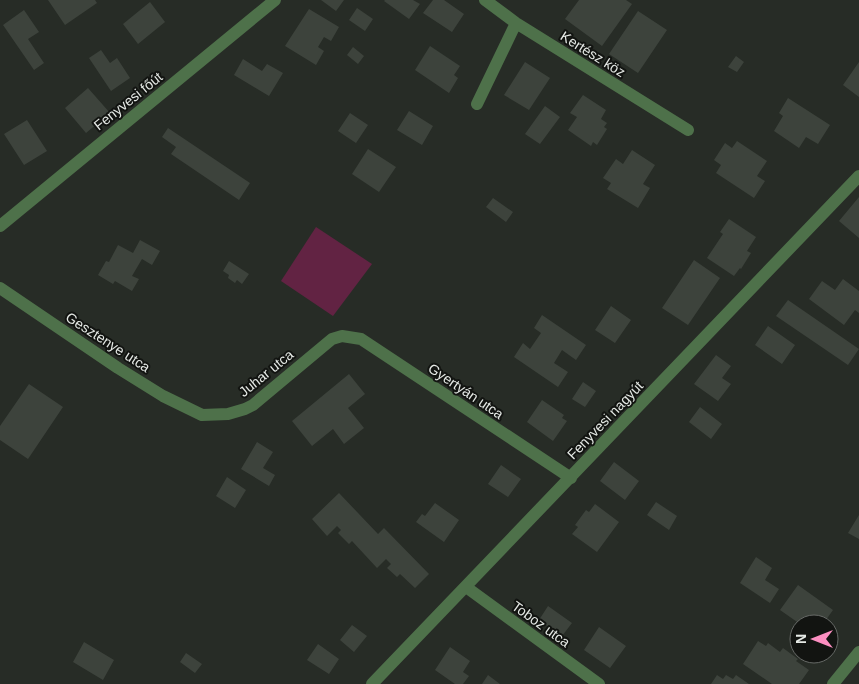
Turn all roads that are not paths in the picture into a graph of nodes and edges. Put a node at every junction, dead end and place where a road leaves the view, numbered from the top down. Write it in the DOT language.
graph roads {
  1 [pos="275,0"];
  2 [pos="485,0"];
  3 [pos="516,23"];
  4 [pos="477,104"];
  5 [pos="688,130"];
  6 [pos="859,176"];
  7 [pos="0,226"];
  8 [pos="0,288"];
  9 [pos="342,336"];
  10 [pos="202,415"];
  11 [pos="571,478"];
  12 [pos="466,587"];
  13 [pos="859,652"];
  14 [pos="372,684"];
  15 [pos="600,684"];
  16 [pos="833,684"];
  1 -- 7 [label="street, Fenyvesi főút"];
  2 -- 3 [label="street, Kertész köz"];
  3 -- 4 [label="street"];
  3 -- 5 [label="street, Kertész köz"];
  6 -- 11 [label="street, Fenyvesi nagyút"];
  8 -- 10 [label="street, Gesztenye utca"];
  9 -- 10 [label="street, Juhar utca"];
  9 -- 11 [label="street, Gyertyán utca"];
  11 -- 12 [label="street, Fenyvesi nagyút"];
  12 -- 14 [label="street, Fenyvesi nagyút"];
  12 -- 15 [label="street, Toboz utca"];
  13 -- 16 [label="street"];
}
